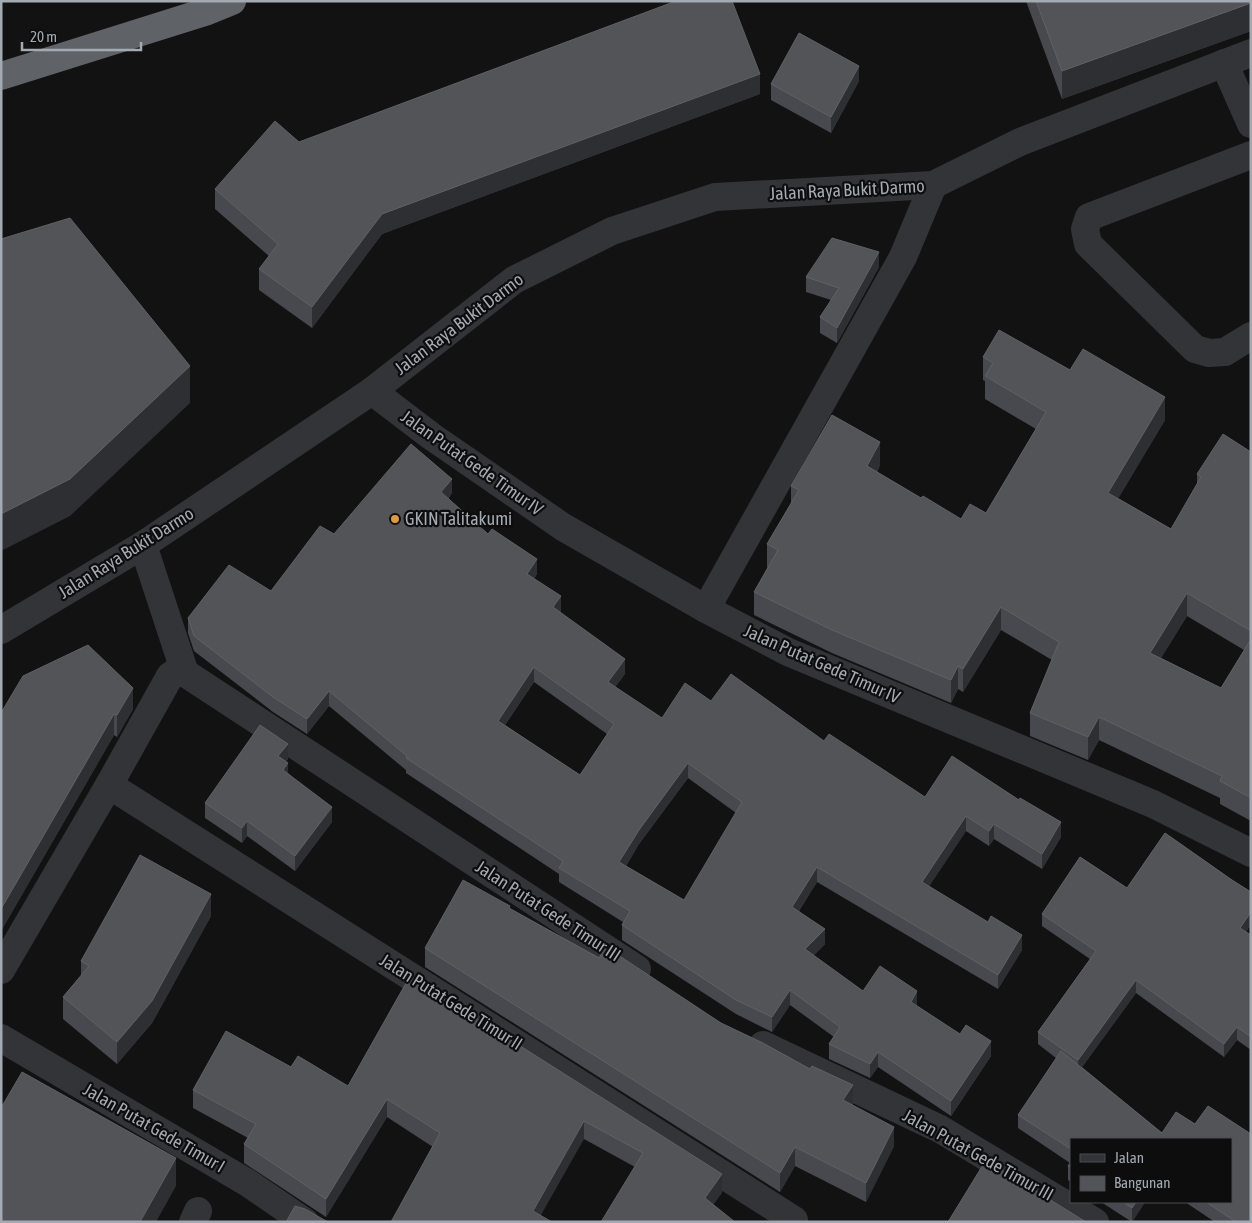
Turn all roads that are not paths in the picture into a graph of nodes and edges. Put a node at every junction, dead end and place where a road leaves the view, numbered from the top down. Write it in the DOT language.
graph roads {
  1 [pos="232,1"];
  2 [pos="1251,53"];
  3 [pos="1224,63"];
  4 [pos="1,76"];
  5 [pos="1251,124"];
  6 [pos="1251,155"];
  7 [pos="933,185"];
  8 [pos="1251,336"];
  9 [pos="372,391"];
  10 [pos="143,545"];
  11 [pos="706,609"];
  12 [pos="1,630"];
  13 [pos="185,673"];
  14 [pos="109,785"];
  15 [pos="1251,852"];
  16 [pos="1,970"];
  17 [pos="661,984"];
  18 [pos="745,1037"];
  19 [pos="1,1038"];
  20 [pos="794,1220"];
  21 [pos="305,1222"];
  22 [pos="1095,1222"];
  1 -- 4 [label="highway"];
  2 -- 3 [label="street, Jalan Raya Bukit Darmo"];
  3 -- 5 [label="street"];
  3 -- 7 [label="street, Jalan Raya Bukit Darmo"];
  6 -- 8 [label="street"];
  7 -- 9 [label="street, Jalan Raya Bukit Darmo"];
  7 -- 11 [label="street"];
  9 -- 10 [label="street, Jalan Raya Bukit Darmo"];
  9 -- 11 [label="street, Jalan Putat Gede Timur IV"];
  10 -- 12 [label="street, Jalan Raya Bukit Darmo"];
  10 -- 13 [label="street"];
  11 -- 15 [label="street, Jalan Putat Gede Timur IV"];
  13 -- 14 [label="street"];
  13 -- 17 [label="street, Jalan Putat Gede Timur III"];
  14 -- 16 [label="street"];
  14 -- 20 [label="street, Jalan Putat Gede Timur II"];
  18 -- 22 [label="street, Jalan Putat Gede Timur III"];
  19 -- 21 [label="street, Jalan Putat Gede Timur I"];
}
